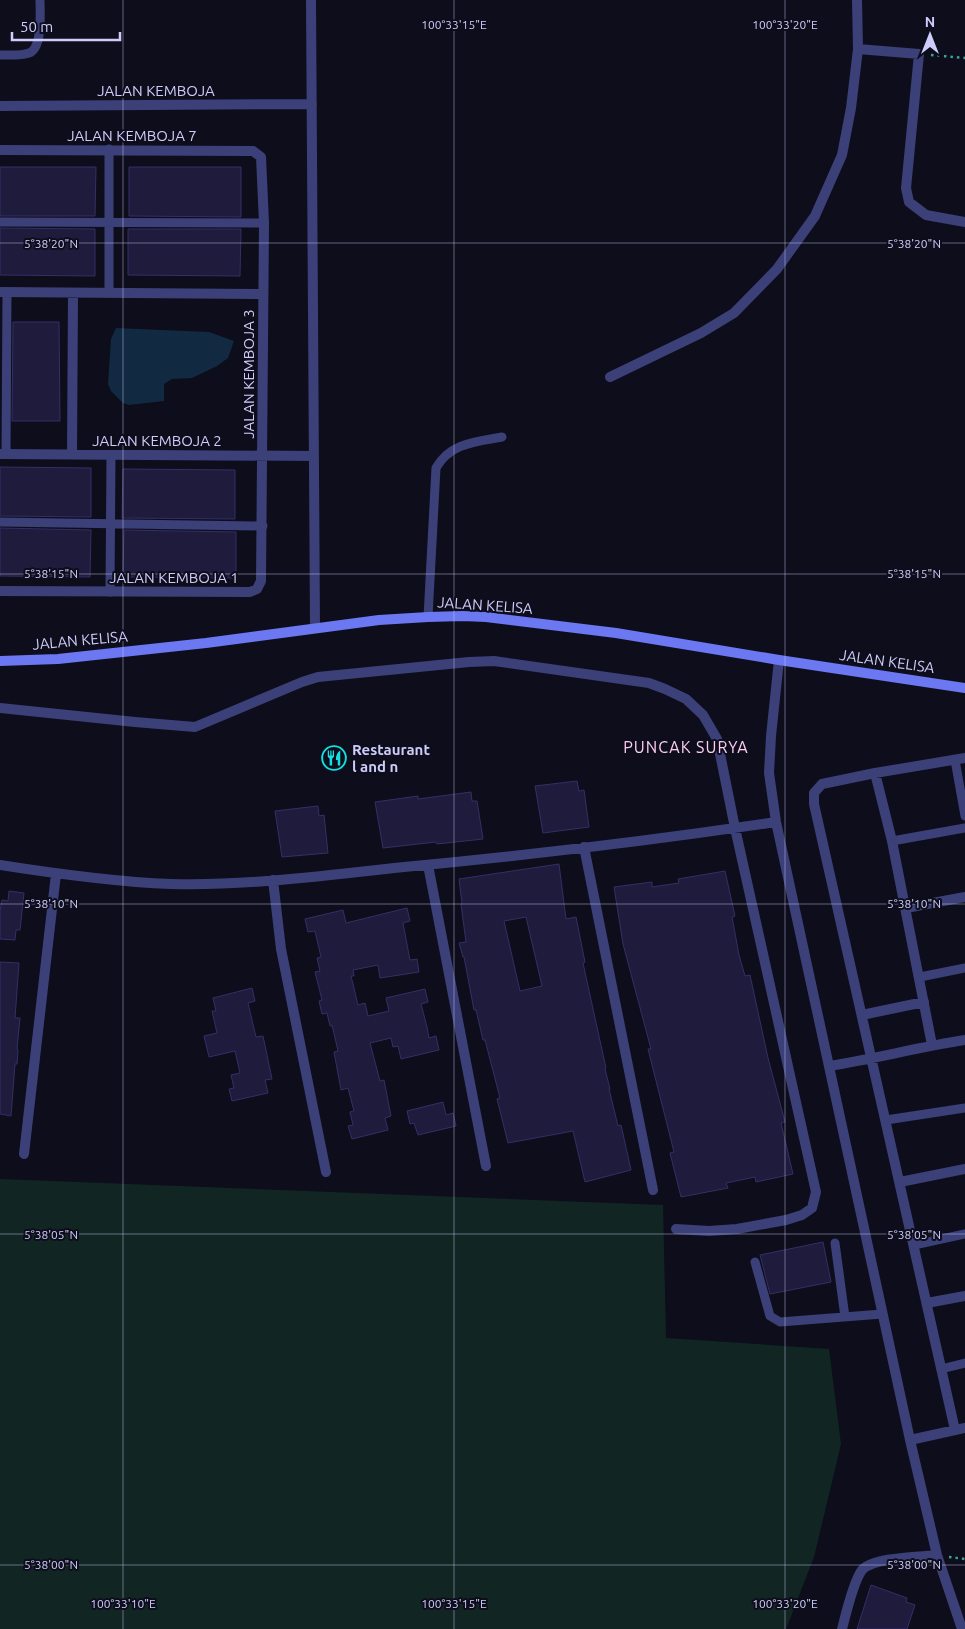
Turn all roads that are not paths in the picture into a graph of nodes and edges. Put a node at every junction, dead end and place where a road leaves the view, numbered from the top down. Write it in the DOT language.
graph roads {
  1 [pos="40,0"];
  2 [pos="311,0"];
  3 [pos="857,0"];
  4 [pos="858,49"];
  5 [pos="0,55"];
  6 [pos="312,104"];
  7 [pos="0,106"];
  8 [pos="109,149"];
  9 [pos="0,150"];
  10 [pos="262,158"];
  11 [pos="0,222"];
  12 [pos="110,222"];
  13 [pos="965,222"];
  14 [pos="264,223"];
  15 [pos="3,292"];
  16 [pos="72,293"];
  17 [pos="109,293"];
  18 [pos="263,294"];
  19 [pos="610,377"];
  20 [pos="502,437"];
  21 [pos="3,454"];
  22 [pos="72,454"];
  23 [pos="111,455"];
  24 [pos="262,456"];
  25 [pos="314,456"];
  26 [pos="0,522"];
  27 [pos="110,524"];
  28 [pos="263,526"];
  29 [pos="257,589"];
  30 [pos="0,591"];
  31 [pos="110,592"];
  32 [pos="428,617"];
  33 [pos="315,628"];
  34 [pos="779,660"];
  35 [pos="0,661"];
  36 [pos="965,688"];
  37 [pos="0,708"];
  38 [pos="960,759"];
  39 [pos="875,773"];
  40 [pos="965,816"];
  41 [pos="776,822"];
  42 [pos="735,828"];
  43 [pos="965,828"];
  44 [pos="892,841"];
  45 [pos="584,847"];
  46 [pos="0,865"];
  47 [pos="428,865"];
  48 [pos="56,874"];
  49 [pos="273,880"];
  50 [pos="965,897"];
  51 [pos="906,908"];
  52 [pos="965,968"];
  53 [pos="920,978"];
  54 [pos="924,1002"];
  55 [pos="862,1015"];
  56 [pos="965,1040"];
  57 [pos="932,1045"];
  58 [pos="872,1059"];
  59 [pos="828,1066"];
  60 [pos="965,1108"];
  61 [pos="886,1120"];
  62 [pos="24,1154"];
  63 [pos="486,1166"];
  64 [pos="965,1170"];
  65 [pos="326,1172"];
  66 [pos="900,1182"];
  67 [pos="653,1190"];
  68 [pos="676,1229"];
  69 [pos="965,1234"];
  70 [pos="835,1243"];
  71 [pos="914,1245"];
  72 [pos="755,1262"];
  73 [pos="965,1296"];
  74 [pos="927,1303"];
  75 [pos="882,1314"];
  76 [pos="845,1317"];
  77 [pos="965,1363"];
  78 [pos="942,1369"];
  79 [pos="960,1429"];
  80 [pos="910,1440"];
  81 [pos="937,1555"];
  82 [pos="842,1629"];
  83 [pos="962,1629"];
  1 -- 5 [label="lane"];
  2 -- 6 [label="street"];
  3 -- 4 [label="street"];
  4 -- 13 [label="street"];
  4 -- 19 [label="street"];
  6 -- 7 [label="street, JALAN KEMBOJA"];
  6 -- 25 [label="street"];
  8 -- 9 [label="street, JALAN KEMBOJA 7"];
  8 -- 10 [label="street, JALAN KEMBOJA 7"];
  8 -- 12 [label="lane"];
  10 -- 14 [label="street, JALAN KEMBOJA 3"];
  11 -- 12 [label="lane"];
  12 -- 14 [label="lane"];
  12 -- 17 [label="lane"];
  14 -- 18 [label="street, JALAN KEMBOJA 3"];
  15 -- 16 [label="street"];
  15 -- 21 [label="lane"];
  16 -- 17 [label="street"];
  16 -- 22 [label="street"];
  17 -- 18 [label="street"];
  18 -- 24 [label="street, JALAN KEMBOJA 3"];
  20 -- 32 [label="lane"];
  21 -- 22 [label="street, JALAN KEMBOJA 2"];
  22 -- 23 [label="street, JALAN KEMBOJA 2"];
  23 -- 24 [label="street, JALAN KEMBOJA 2"];
  23 -- 27 [label="lane"];
  24 -- 25 [label="street, JALAN KEMBOJA 2"];
  24 -- 28 [label="street, JALAN KEMBOJA 3"];
  25 -- 33 [label="street"];
  26 -- 27 [label="lane"];
  27 -- 28 [label="lane"];
  27 -- 31 [label="lane"];
  28 -- 29 [label="street, JALAN KEMBOJA 3"];
  29 -- 31 [label="street, JALAN KEMBOJA 1"];
  30 -- 31 [label="street, JALAN KEMBOJA 1"];
  32 -- 33 [label="main road, JALAN KELISA"];
  32 -- 34 [label="main road, JALAN KELISA"];
  33 -- 35 [label="main road, JALAN KELISA"];
  34 -- 36 [label="main road, JALAN KELISA"];
  34 -- 41 [label="street"];
  37 -- 42 [label="street"];
  38 -- 39 [label="street"];
  38 -- 40 [label="lane"];
  39 -- 44 [label="street"];
  39 -- 55 [label="street"];
  41 -- 42 [label="street"];
  41 -- 59 [label="street"];
  42 -- 45 [label="street"];
  42 -- 68 [label="street"];
  43 -- 44 [label="lane"];
  44 -- 51 [label="street"];
  45 -- 47 [label="street"];
  45 -- 67 [label="street"];
  46 -- 48 [label="street"];
  47 -- 49 [label="street"];
  47 -- 63 [label="street"];
  48 -- 49 [label="street"];
  48 -- 62 [label="street"];
  49 -- 65 [label="street"];
  50 -- 51 [label="street"];
  51 -- 53 [label="street"];
  52 -- 53 [label="lane"];
  53 -- 54 [label="street"];
  54 -- 55 [label="street"];
  54 -- 57 [label="street"];
  55 -- 58 [label="street"];
  56 -- 57 [label="street"];
  57 -- 58 [label="street"];
  58 -- 59 [label="street"];
  58 -- 61 [label="street"];
  59 -- 75 [label="street"];
  60 -- 61 [label="lane"];
  61 -- 66 [label="street"];
  64 -- 66 [label="street"];
  66 -- 71 [label="street"];
  69 -- 71 [label="lane"];
  70 -- 76 [label="lane"];
  71 -- 74 [label="street"];
  72 -- 76 [label="lane"];
  73 -- 74 [label="street"];
  74 -- 78 [label="street"];
  75 -- 76 [label="lane"];
  75 -- 80 [label="street"];
  77 -- 78 [label="lane"];
  78 -- 79 [label="street"];
  79 -- 80 [label="street"];
  80 -- 81 [label="street"];
  81 -- 82 [label="street"];
  81 -- 83 [label="street"];
}
